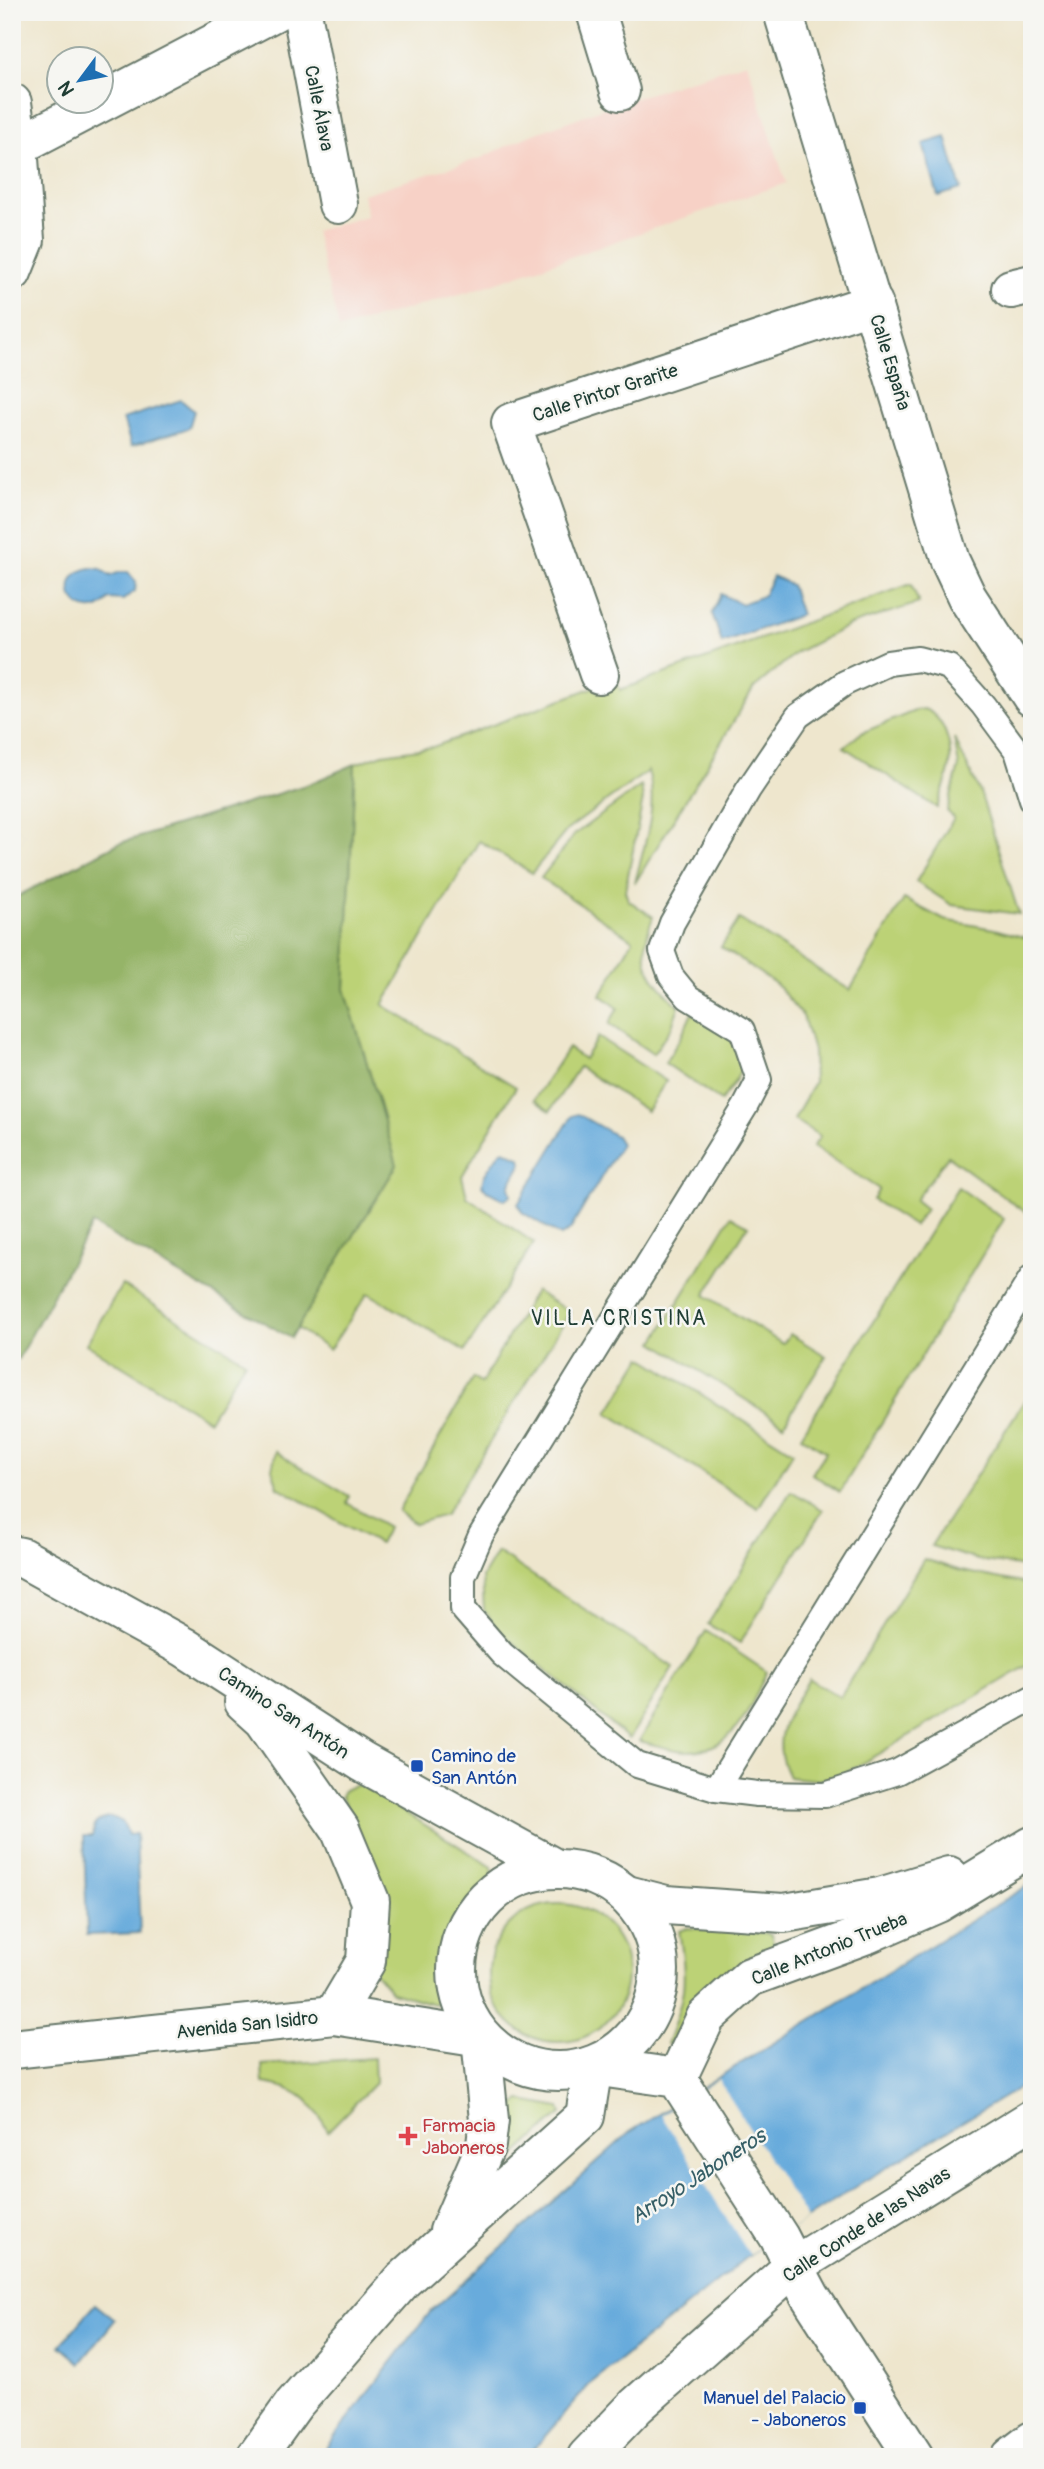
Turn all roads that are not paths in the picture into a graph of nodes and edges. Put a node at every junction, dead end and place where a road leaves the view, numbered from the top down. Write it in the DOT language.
graph roads {
  1 [pos="274,12"];
  2 [pos="302,12"];
  3 [pos="596,12"];
  4 [pos="783,12"];
  5 [pos="620,91"];
  6 [pos="12,103"];
  7 [pos="15,147"];
  8 [pos="338,204"];
  9 [pos="12,272"];
  10 [pos="873,303"];
  11 [pos="599,674"];
  12 [pos="1032,697"];
  13 [pos="1032,799"];
  14 [pos="1032,1277"];
  15 [pos="12,1555"];
  16 [pos="184,1647"];
  17 [pos="1032,1698"];
  18 [pos="716,1790"];
  19 [pos="1025,1850"];
  20 [pos="556,1870"];
  21 [pos="627,1895"];
  22 [pos="334,2015"];
  23 [pos="481,2038"];
  24 [pos="12,2049"];
  25 [pos="593,2066"];
  26 [pos="683,2088"];
  27 [pos="1032,2119"];
  28 [pos="444,2243"];
  29 [pos="786,2251"];
  30 [pos="1032,2441"];
  31 [pos="256,2457"];
  32 [pos="587,2457"];
  33 [pos="914,2457"];
  34 [pos="1011,2457"];
  1 -- 7 [label="main road"];
  2 -- 8 [label="main road, Calle Álava"];
  3 -- 5 [label="main road"];
  4 -- 10 [label="main road, Calle España"];
  6 -- 7 [label="main road"];
  7 -- 9 [label="main road"];
  10 -- 11 [label="main road, Calle Pintor Grarite"];
  10 -- 12 [label="main road, Calle España"];
  13 -- 18 [label="lane"];
  14 -- 18 [label="lane"];
  15 -- 16 [label="main road, Camino San Antón"];
  16 -- 20 [label="main road, Camino San Antón"];
  16 -- 22 [label="main road"];
  17 -- 18 [label="lane"];
  19 -- 21 [label="main road, Calle Antonio Trueba"];
  19 -- 26 [label="main road, Calle Antonio Trueba"];
  20 -- 21 [label="main road"];
  20 -- 23 [label="main road"];
  21 -- 25 [label="main road"];
  22 -- 23 [label="main road, Avenida San Isidro"];
  22 -- 24 [label="main road, Avenida San Isidro"];
  23 -- 25 [label="main road"];
  23 -- 28 [label="main road"];
  25 -- 26 [label="main road"];
  25 -- 28 [label="main road"];
  26 -- 29 [label="main road"];
  27 -- 29 [label="main road, Calle Conde de las Navas"];
  28 -- 31 [label="main road"];
  29 -- 32 [label="main road, Calle Conde de las Navas"];
  29 -- 33 [label="main road"];
  30 -- 34 [label="main road"];
}
